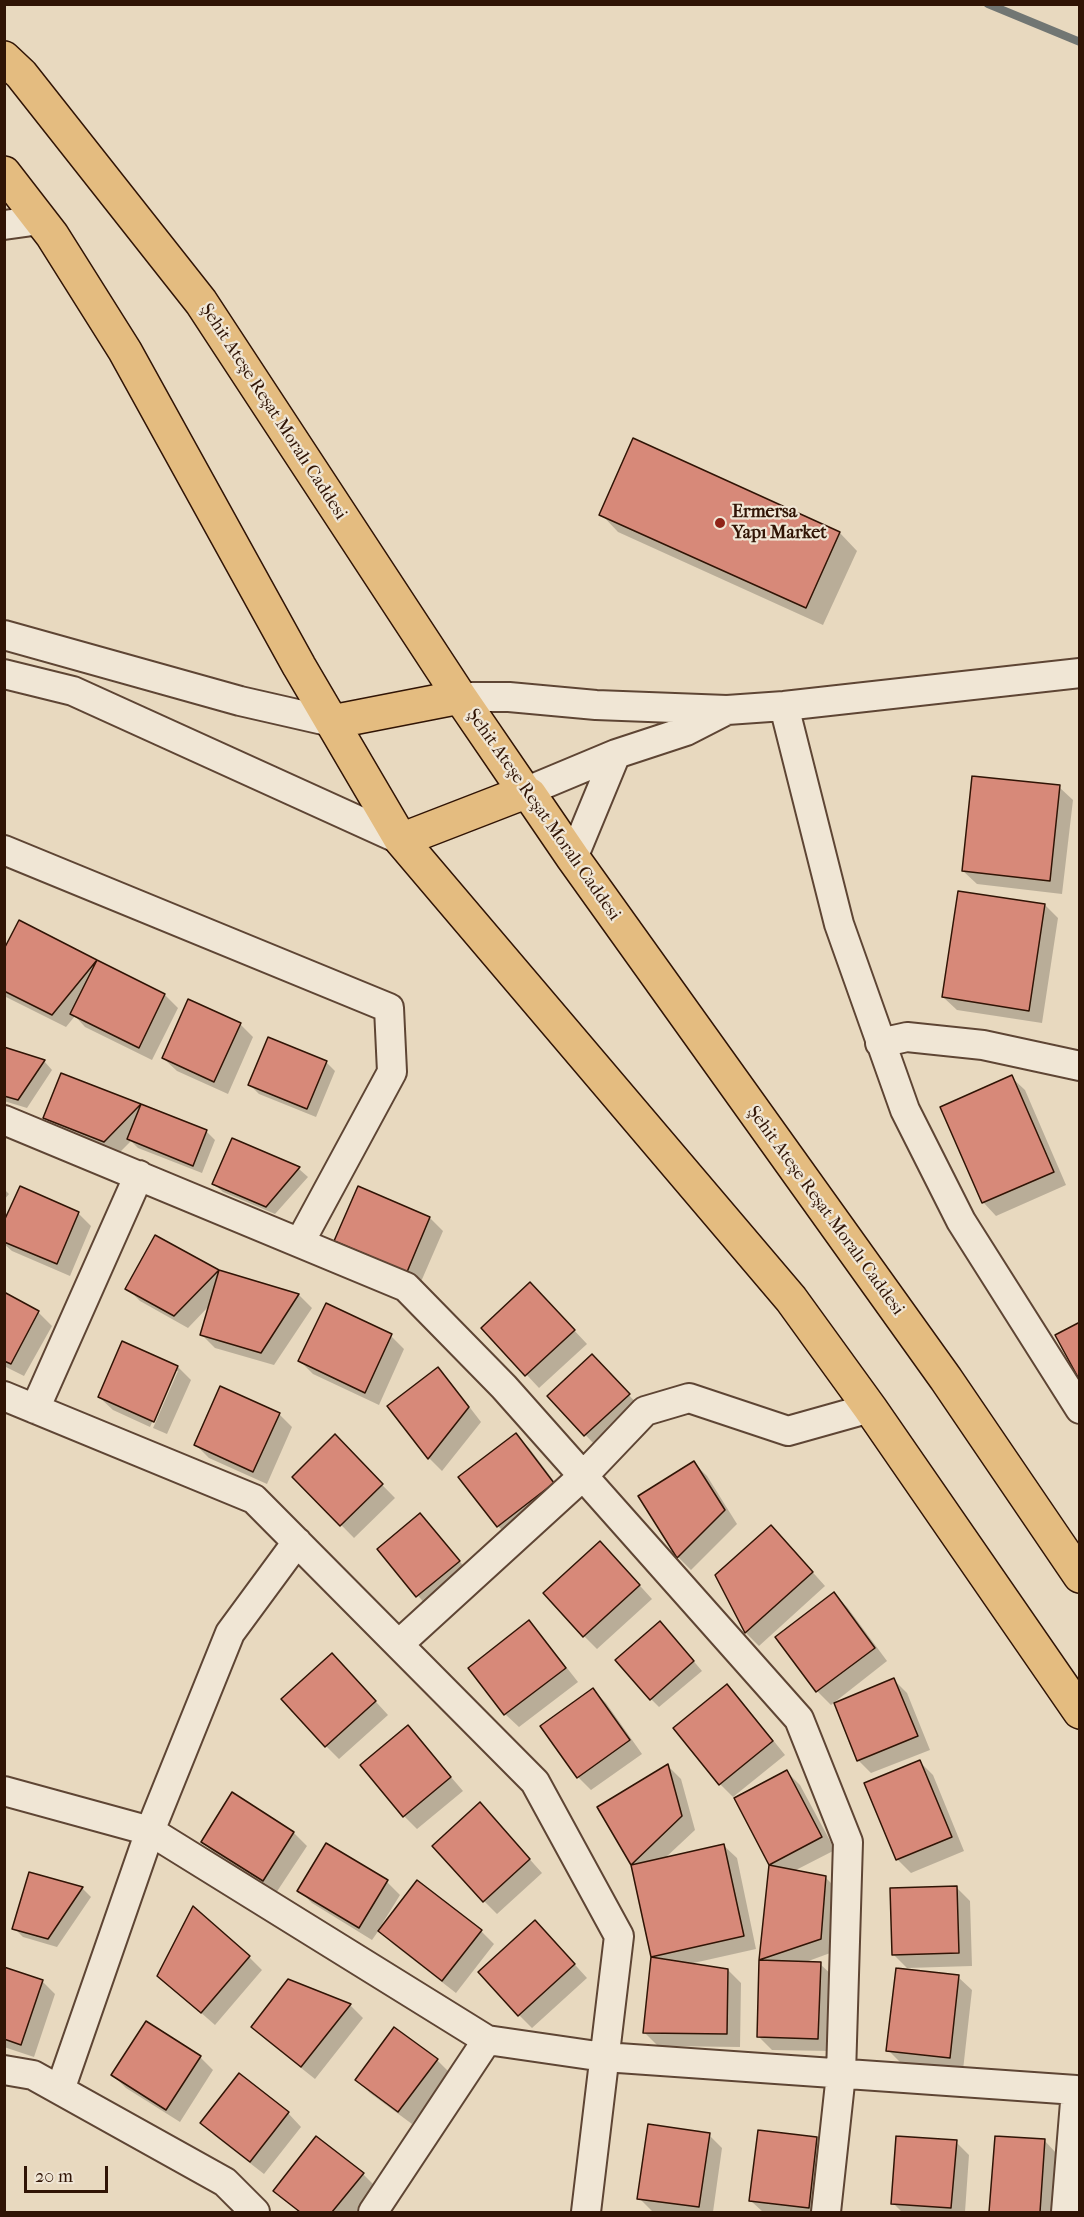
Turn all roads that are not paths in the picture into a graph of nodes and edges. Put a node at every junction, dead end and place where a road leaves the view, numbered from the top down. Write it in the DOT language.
graph roads {
  1 [pos="4,58"];
  2 [pos="4,173"];
  3 [pos="40,220"];
  4 [pos="4,225"];
  5 [pos="4,635"];
  6 [pos="1080,673"];
  7 [pos="4,674"];
  8 [pos="460,697"];
  9 [pos="784,706"];
  10 [pos="727,710"];
  11 [pos="332,722"];
  12 [pos="616,754"];
  13 [pos="525,792"];
  14 [pos="400,840"];
  15 [pos="4,850"];
  16 [pos="573,858"];
  17 [pos="880,1043"];
  18 [pos="1080,1066"];
  19 [pos="4,1120"];
  20 [pos="139,1175"];
  21 [pos="300,1242"];
  22 [pos="4,1396"];
  23 [pos="870,1408"];
  24 [pos="35,1409"];
  25 [pos="1080,1409"];
  26 [pos="583,1476"];
  27 [pos="297,1542"];
  28 [pos="1080,1576"];
  29 [pos="399,1644"];
  30 [pos="1080,1712"];
  31 [pos="4,1791"];
  32 [pos="150,1831"];
  33 [pos="487,2040"];
  34 [pos="604,2057"];
  35 [pos="4,2070"];
  36 [pos="841,2074"];
  37 [pos="60,2090"];
  38 [pos="255,2212"];
  39 [pos="373,2212"];
  40 [pos="586,2212"];
  41 [pos="826,2212"];
  42 [pos="1066,2212"];
  1 -- 8 [label="main road, Şehit Ateşe Reşat Moralı Caddesi"];
  2 -- 3 [label="main road"];
  3 -- 4 [label="street"];
  3 -- 11 [label="main road"];
  5 -- 11 [label="street"];
  6 -- 9 [label="street"];
  7 -- 14 [label="street"];
  8 -- 10 [label="street"];
  8 -- 11 [label="main road"];
  8 -- 13 [label="main road, Şehit Ateşe Reşat Moralı Caddesi"];
  9 -- 10 [label="street"];
  9 -- 17 [label="street"];
  10 -- 12 [label="street"];
  11 -- 14 [label="main road"];
  12 -- 13 [label="street"];
  12 -- 16 [label="street"];
  13 -- 14 [label="main road"];
  13 -- 16 [label="main road, Şehit Ateşe Reşat Moralı Caddesi"];
  14 -- 23 [label="main road"];
  15 -- 21 [label="street"];
  16 -- 28 [label="main road, Şehit Ateşe Reşat Moralı Caddesi"];
  17 -- 18 [label="street"];
  17 -- 25 [label="street"];
  19 -- 20 [label="street"];
  20 -- 21 [label="street"];
  20 -- 24 [label="street"];
  21 -- 26 [label="street"];
  22 -- 24 [label="street"];
  23 -- 26 [label="street"];
  23 -- 30 [label="main road"];
  24 -- 27 [label="street"];
  26 -- 29 [label="street"];
  26 -- 36 [label="street"];
  27 -- 29 [label="street"];
  27 -- 32 [label="street"];
  29 -- 34 [label="street"];
  31 -- 32 [label="street"];
  32 -- 33 [label="street"];
  32 -- 37 [label="street"];
  33 -- 34 [label="street"];
  33 -- 39 [label="street"];
  34 -- 36 [label="street"];
  34 -- 40 [label="street"];
  35 -- 37 [label="street"];
  36 -- 41 [label="street"];
  36 -- 42 [label="street"];
  37 -- 38 [label="street"];
}
